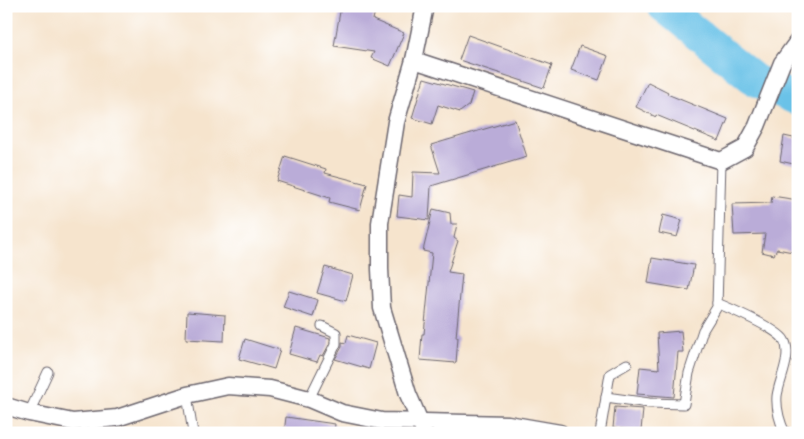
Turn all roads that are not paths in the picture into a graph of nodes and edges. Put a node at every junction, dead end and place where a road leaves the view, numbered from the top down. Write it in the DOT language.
graph roads {
  1 [pos="425,6"];
  2 [pos="798,41"];
  3 [pos="414,60"];
  4 [pos="721,161"];
  5 [pos="717,302"];
  6 [pos="322,326"];
  7 [pos="627,364"];
  8 [pos="48,372"];
  9 [pos="188,395"];
  10 [pos="606,398"];
  11 [pos="309,400"];
  12 [pos="6,406"];
  13 [pos="29,413"];
  14 [pos="422,427"];
  15 [pos="193,433"];
  16 [pos="560,433"];
  17 [pos="600,433"];
  18 [pos="784,433"];
  1 -- 3 [label="street"];
  2 -- 4 [label="street"];
  3 -- 4 [label="street"];
  3 -- 14 [label="street"];
  4 -- 5 [label="lane"];
  5 -- 10 [label="lane"];
  5 -- 18 [label="lane"];
  6 -- 11 [label="lane"];
  7 -- 10 [label="lane"];
  8 -- 13 [label="lane"];
  9 -- 11 [label="street"];
  9 -- 13 [label="street"];
  9 -- 15 [label="lane"];
  10 -- 17 [label="lane"];
  11 -- 14 [label="street"];
  12 -- 13 [label="street"];
  14 -- 16 [label="street"];
}
